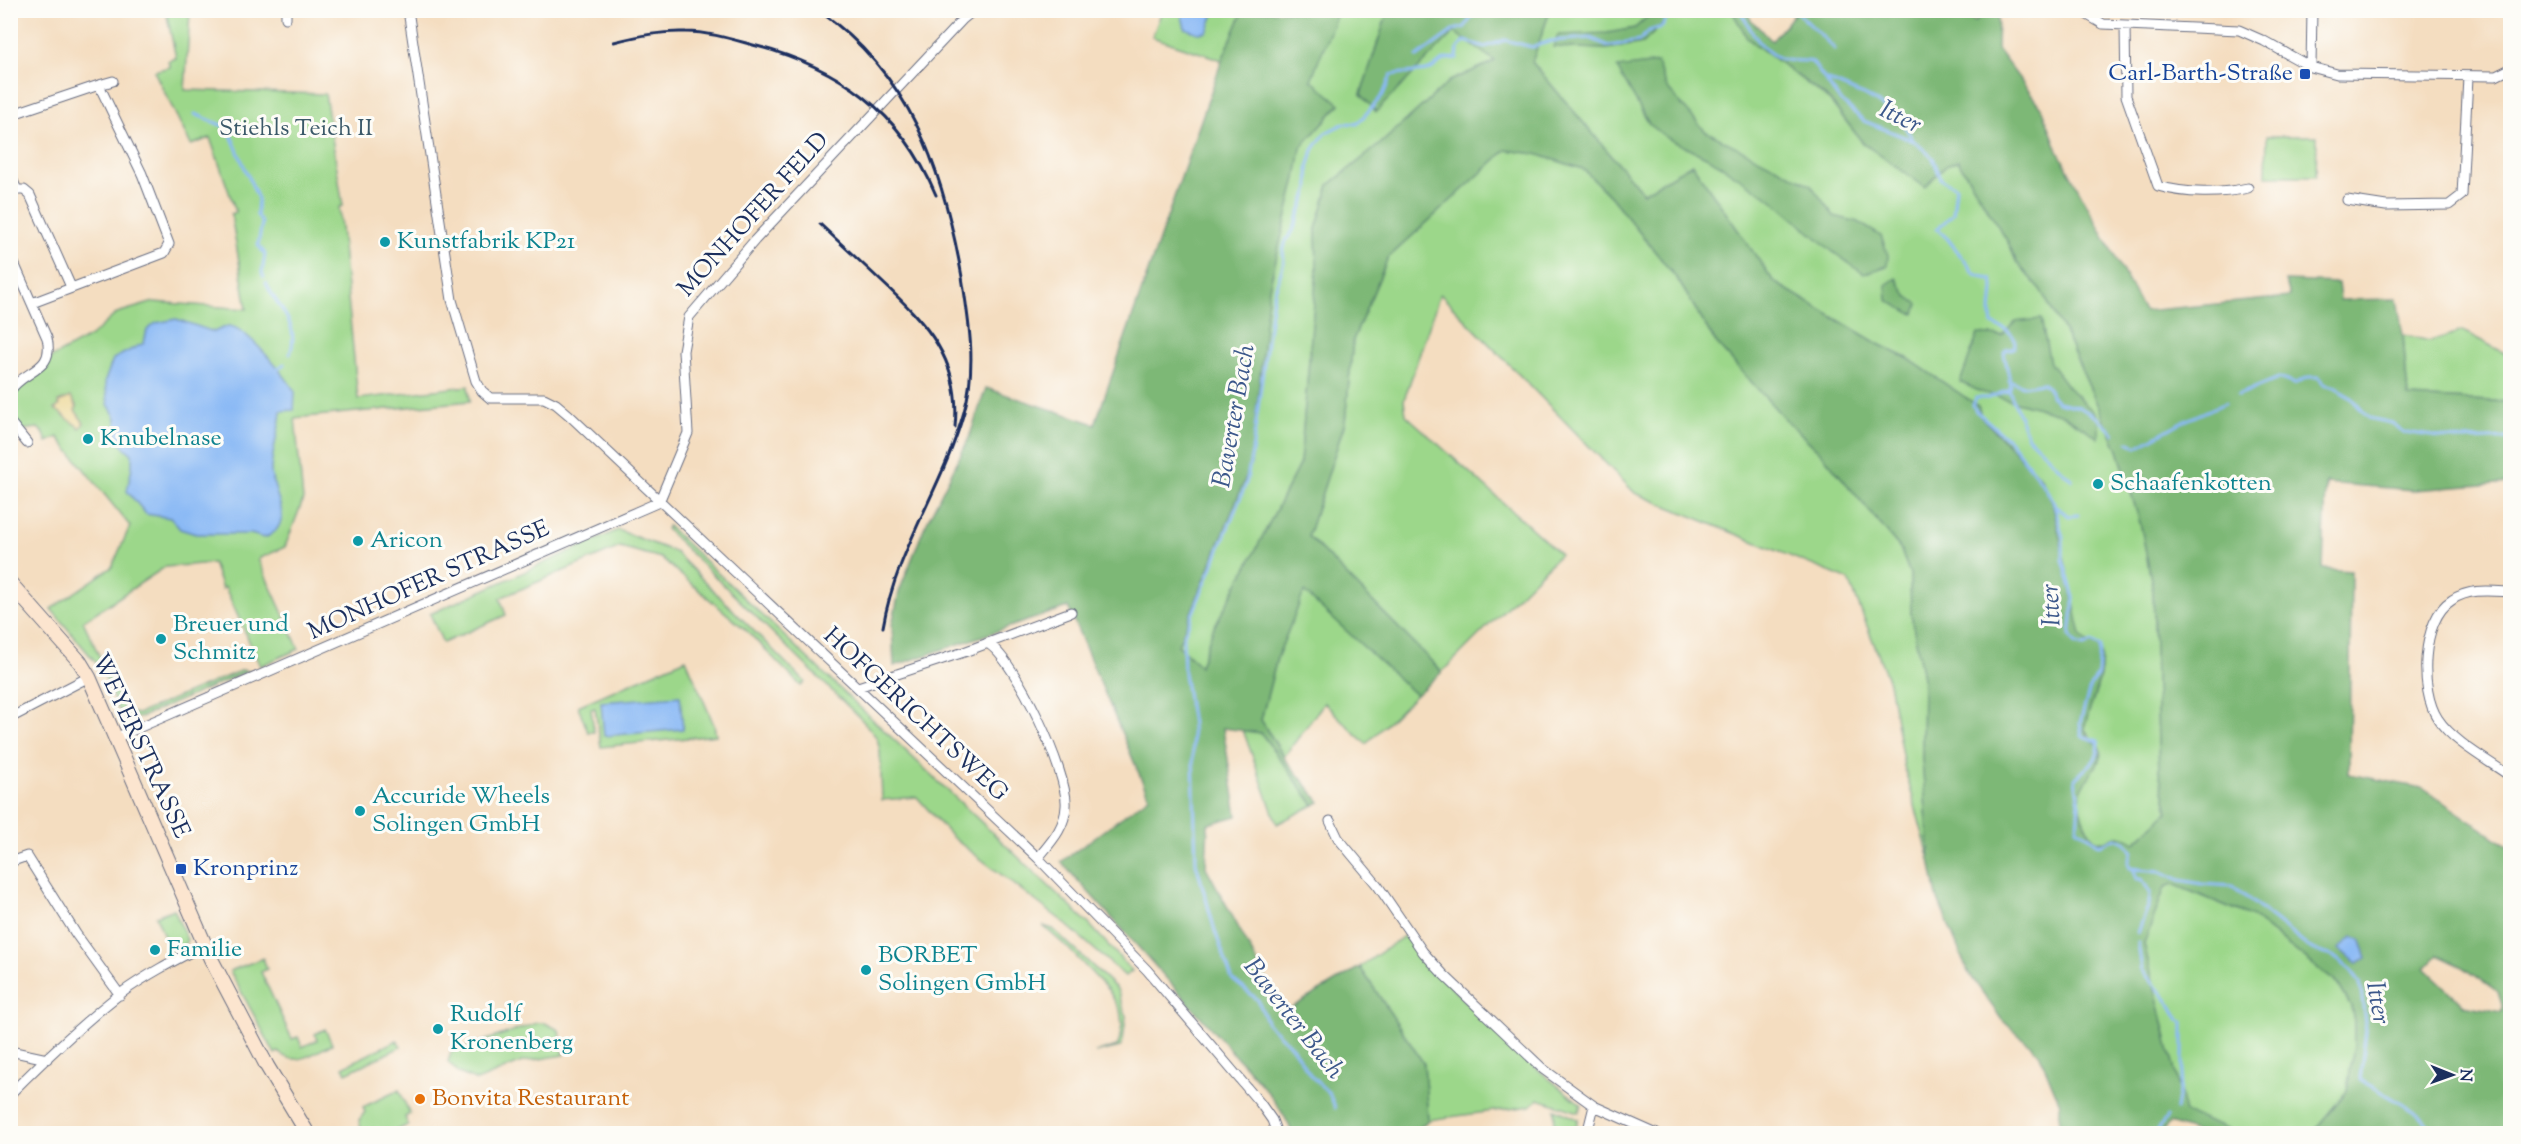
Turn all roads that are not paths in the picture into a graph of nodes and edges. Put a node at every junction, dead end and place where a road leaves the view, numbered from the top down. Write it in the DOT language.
graph roads {
  1 [pos="408,10"];
  2 [pos="974,10"];
  3 [pos="2085,10"];
  4 [pos="2312,10"];
  5 [pos="2125,25"];
  6 [pos="2311,67"];
  7 [pos="2511,69"];
  8 [pos="2468,77"];
  9 [pos="113,81"];
  10 [pos="99,86"];
  11 [pos="10,115"];
  12 [pos="10,174"];
  13 [pos="2248,188"];
  14 [pos="17,190"];
  15 [pos="10,198"];
  16 [pos="2347,200"];
  17 [pos="10,254"];
  18 [pos="71,287"];
  19 [pos="32,303"];
  20 [pos="10,391"];
  21 [pos="10,422"];
  22 [pos="27,443"];
  23 [pos="659,502"];
  24 [pos="10,583"];
  25 [pos="2511,592"];
  26 [pos="1071,612"];
  27 [pos="987,643"];
  28 [pos="89,677"];
  29 [pos="858,687"];
  30 [pos="10,718"];
  31 [pos="116,738"];
  32 [pos="2511,776"];
  33 [pos="1330,821"];
  34 [pos="1038,858"];
  35 [pos="10,862"];
  36 [pos="204,945"];
  37 [pos="120,995"];
  38 [pos="10,1051"];
  39 [pos="47,1059"];
  40 [pos="10,1094"];
  41 [pos="1594,1106"];
  42 [pos="308,1134"];
  43 [pos="1277,1134"];
  44 [pos="1587,1134"];
  45 [pos="1657,1134"];
  1 -- 23 [label="street, HOFGERICHTSWEG"];
  2 -- 23 [label="street, MONHOFER FELD"];
  3 -- 5 [label="street"];
  4 -- 6 [label="street"];
  5 -- 6 [label="street"];
  5 -- 13 [label="street"];
  6 -- 8 [label="street"];
  7 -- 8 [label="street"];
  8 -- 16 [label="street"];
  9 -- 10 [label="street"];
  10 -- 11 [label="street"];
  10 -- 18 [label="street"];
  12 -- 14 [label="street"];
  14 -- 15 [label="street"];
  14 -- 18 [label="street"];
  17 -- 19 [label="street"];
  18 -- 19 [label="street"];
  19 -- 20 [label="street"];
  21 -- 22 [label="street"];
  23 -- 29 [label="street, HOFGERICHTSWEG"];
  23 -- 31 [label="street, MONHOFER STRASSE"];
  24 -- 28 [label="main road, WEYERSTRASSE"];
  25 -- 32 [label="street"];
  26 -- 27 [label="street"];
  27 -- 29 [label="street"];
  27 -- 34 [label="street"];
  28 -- 30 [label="street"];
  28 -- 31 [label="main road, WEYERSTRASSE"];
  29 -- 34 [label="street, HOFGERICHTSWEG"];
  31 -- 36 [label="main road, WEYERSTRASSE"];
  33 -- 41 [label="street"];
  34 -- 43 [label="street, HOFGERICHTSWEG"];
  35 -- 37 [label="street"];
  36 -- 37 [label="street"];
  36 -- 42 [label="main road, WEYERSTRASSE"];
  37 -- 39 [label="street"];
  38 -- 39 [label="street"];
  39 -- 40 [label="street"];
  41 -- 44 [label="street"];
  41 -- 45 [label="street"];
}
